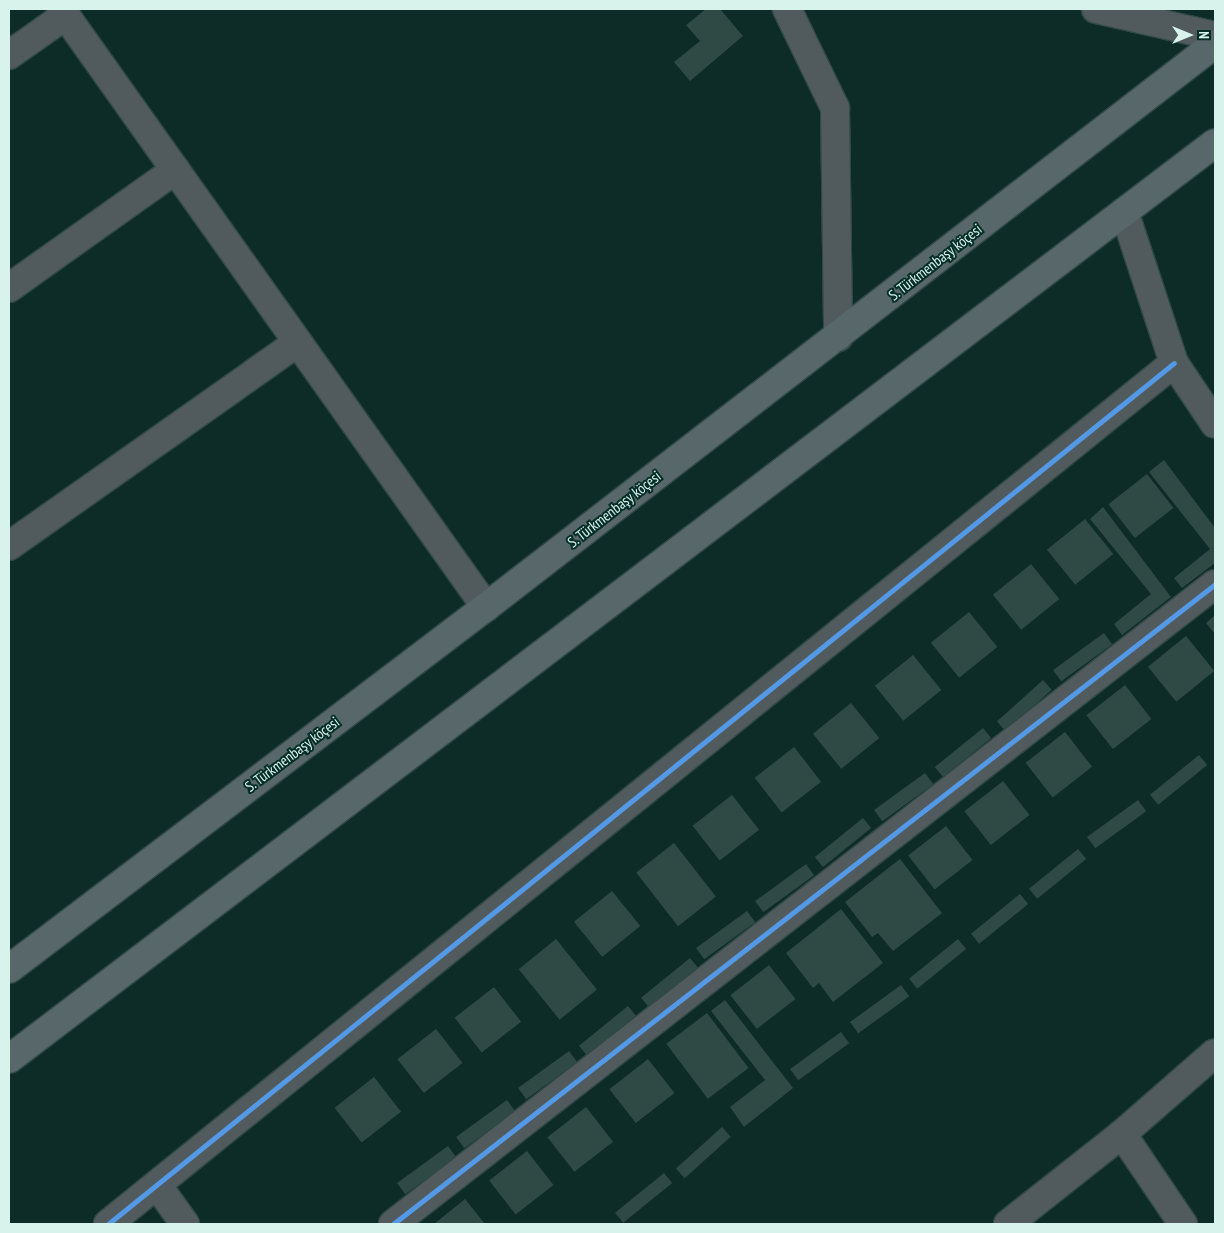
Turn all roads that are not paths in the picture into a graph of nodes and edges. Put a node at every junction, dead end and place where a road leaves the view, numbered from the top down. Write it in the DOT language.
graph roads {
  1 [pos="787,9"];
  2 [pos="1096,9"];
  3 [pos="64,12"];
  4 [pos="1215,36"];
  5 [pos="1215,44"];
  6 [pos="9,55"];
  7 [pos="1215,143"];
  8 [pos="175,170"];
  9 [pos="1125,214"];
  10 [pos="9,288"];
  11 [pos="838,337"];
  12 [pos="297,343"];
  13 [pos="1174,363"];
  14 [pos="1215,424"];
  15 [pos="9,546"];
  16 [pos="1215,584"];
  17 [pos="486,608"];
  18 [pos="9,969"];
  19 [pos="1215,1053"];
  20 [pos="9,1059"];
  21 [pos="1122,1134"];
  22 [pos="157,1186"];
  23 [pos="108,1224"];
  24 [pos="185,1224"];
  25 [pos="393,1224"];
  26 [pos="1008,1224"];
  27 [pos="1183,1224"];
  1 -- 11 [label="street"];
  2 -- 4 [label="street"];
  3 -- 6 [label="street"];
  3 -- 8 [label="street"];
  5 -- 11 [label="highway, S. Türkmenbaşy köçesi"];
  7 -- 9 [label="highway"];
  8 -- 10 [label="street"];
  8 -- 12 [label="street"];
  9 -- 13 [label="street"];
  9 -- 20 [label="highway"];
  11 -- 17 [label="highway, S. Türkmenbaşy köçesi"];
  12 -- 15 [label="street"];
  12 -- 17 [label="street"];
  13 -- 14 [label="street"];
  13 -- 22 [label="street"];
  16 -- 25 [label="street"];
  17 -- 18 [label="highway, S. Türkmenbaşy köçesi"];
  19 -- 21 [label="street"];
  21 -- 26 [label="street"];
  21 -- 27 [label="street"];
  22 -- 23 [label="street"];
  22 -- 24 [label="street"];
}
